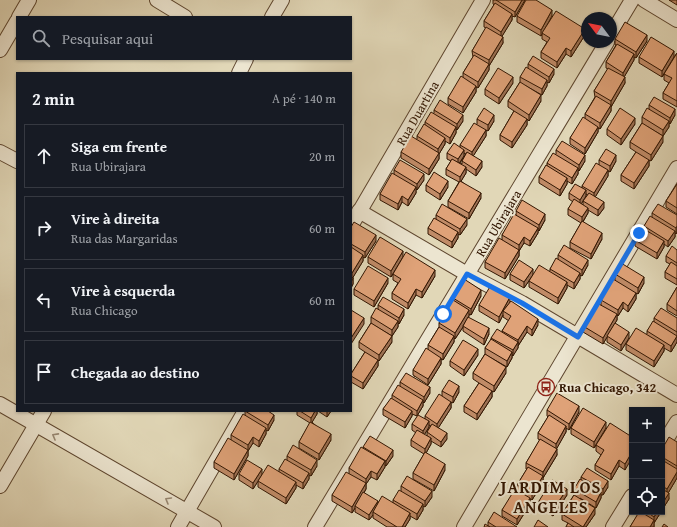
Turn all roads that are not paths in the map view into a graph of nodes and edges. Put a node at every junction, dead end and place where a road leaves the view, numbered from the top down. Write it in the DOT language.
graph roads {
  1 [pos="29,0"];
  2 [pos="157,0"];
  3 [pos="282,0"];
  4 [pos="483,0"];
  5 [pos="632,0"];
  6 [pos="644,0"];
  7 [pos="20,16"];
  8 [pos="184,16"];
  9 [pos="273,16"];
  10 [pos="677,20"];
  11 [pos="16,23"];
  12 [pos="617,25"];
  13 [pos="603,48"];
  14 [pos="0,50"];
  15 [pos="246,60"];
  16 [pos="240,72"];
  17 [pos="0,152"];
  18 [pos="16,161"];
  19 [pos="677,168"];
  20 [pos="360,211"];
  21 [pos="352,224"];
  22 [pos="467,274"];
  23 [pos="578,337"];
  24 [pos="677,395"];
  25 [pos="0,404"];
  26 [pos="43,412"];
  27 [pos="244,412"];
  28 [pos="677,422"];
  29 [pos="36,426"];
  30 [pos="664,443"];
  31 [pos="0,486"];
  32 [pos="629,501"];
  33 [pos="187,512"];
  34 [pos="178,527"];
  35 [pos="214,527"];
  36 [pos="315,527"];
  37 [pos="464,527"];
  38 [pos="613,527"];
  1 -- 7 [label="street"];
  2 -- 8 [label="street"];
  3 -- 9 [label="street"];
  4 -- 20 [label="street, Rua Duartina"];
  5 -- 12 [label="street"];
  6 -- 10 [label="street"];
  11 -- 14 [label="street"];
  13 -- 22 [label="street, Rua Ubirajara"];
  15 -- 16 [label="street"];
  17 -- 18 [label="street"];
  19 -- 23 [label="street"];
  20 -- 21 [label="street, Rua Duartina"];
  20 -- 22 [label="street"];
  22 -- 23 [label="street"];
  22 -- 36 [label="street, Rua Ubirajara"];
  23 -- 24 [label="street"];
  23 -- 37 [label="street"];
  25 -- 29 [label="street"];
  26 -- 29 [label="street"];
  27 -- 33 [label="street"];
  28 -- 30 [label="street"];
  29 -- 31 [label="street"];
  33 -- 29 [label="street, one-way"];
  32 -- 38 [label="street"];
  33 -- 34 [label="street"];
  33 -- 35 [label="street"];
}
